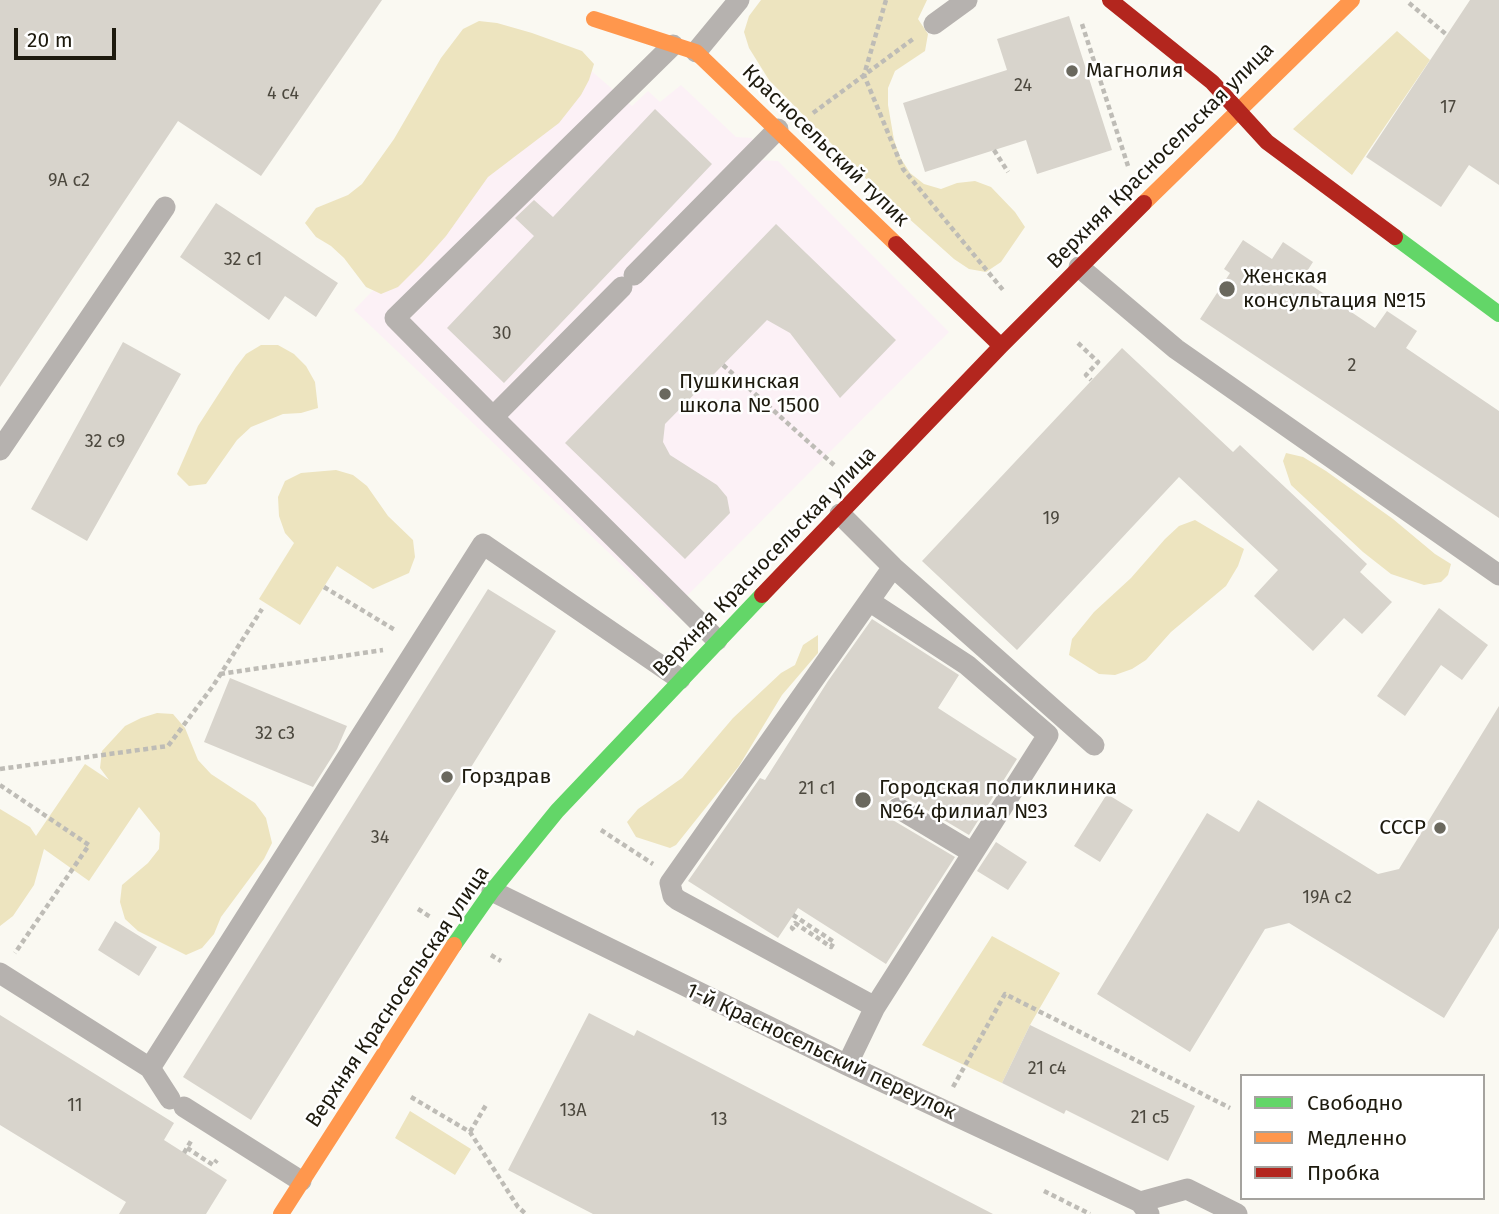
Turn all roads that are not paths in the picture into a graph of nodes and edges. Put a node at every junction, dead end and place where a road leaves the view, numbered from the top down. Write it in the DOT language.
graph roads {
  1 [pos="740,0"];
  2 [pos="967,0"];
  3 [pos="1110,0"];
  4 [pos="1352,0"];
  5 [pos="594,19"];
  6 [pos="934,24"];
  7 [pos="673,45"];
  8 [pos="696,52"];
  9 [pos="1237,110"];
  10 [pos="778,129"];
  11 [pos="165,207"];
  12 [pos="1079,267"];
  13 [pos="1499,314"];
  14 [pos="1001,346"];
  15 [pos="493,417"];
  16 [pos="0,450"];
  17 [pos="840,514"];
  18 [pos="893,567"];
  19 [pos="1499,575"];
  20 [pos="869,601"];
  21 [pos="718,640"];
  22 [pos="680,678"];
  23 [pos="1094,745"];
  24 [pos="898,808"];
  25 [pos="973,853"];
  26 [pos="492,891"];
  27 [pos="1,973"];
  28 [pos="875,1007"];
  29 [pos="847,1065"];
  30 [pos="150,1068"];
  31 [pos="302,1181"];
  32 [pos="1145,1208"];
  33 [pos="281,1214"];
  34 [pos="1237,1214"];
  1 -- 8 [label="lane"];
  2 -- 6 [label="lane"];
  3 -- 9 [label="street"];
  4 -- 9 [label="street, Верхняя Красносельская улица"];
  5 -- 7 [label="street, Красносельский тупик"];
  7 -- 8 [label="street, Красносельский тупик"];
  7 -- 15 [label="lane"];
  8 -- 10 [label="street, Красносельский тупик"];
  9 -- 12 [label="street, Верхняя Красносельская улица"];
  9 -- 13 [label="street"];
  10 -- 14 [label="street, Красносельский тупик"];
  10 -- 15 [label="lane"];
  11 -- 16 [label="lane"];
  12 -- 14 [label="street, Верхняя Красносельская улица"];
  12 -- 19 [label="lane"];
  14 -- 17 [label="street, Верхняя Красносельская улица"];
  15 -- 21 [label="lane"];
  17 -- 18 [label="lane"];
  17 -- 21 [label="street, Верхняя Красносельская улица"];
  18 -- 20 [label="lane"];
  18 -- 23 [label="lane"];
  20 -- 25 [label="lane"];
  20 -- 28 [label="lane"];
  21 -- 22 [label="street, Верхняя Красносельская улица"];
  22 -- 26 [label="street, Верхняя Красносельская улица"];
  22 -- 30 [label="lane"];
  24 -- 25 [label="lane"];
  25 -- 28 [label="lane"];
  26 -- 29 [label="lane, 1-й Красносельский переулок"];
  26 -- 31 [label="street, Верхняя Красносельская улица"];
  27 -- 30 [label="lane"];
  28 -- 29 [label="lane"];
  29 -- 32 [label="lane, 1-й Красносельский переулок"];
  30 -- 31 [label="lane"];
  31 -- 33 [label="street, Верхняя Красносельская улица"];
  32 -- 34 [label="lane"];
}
